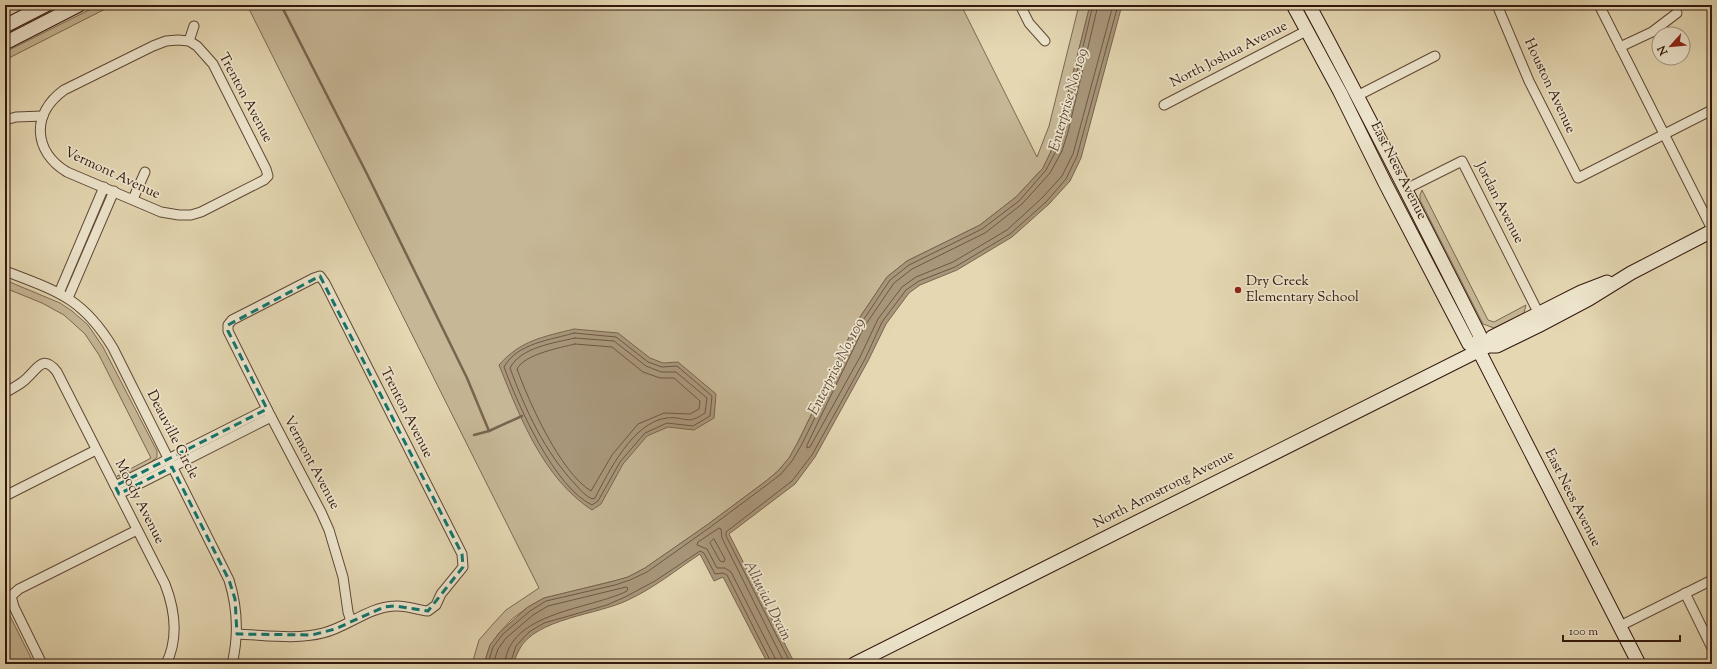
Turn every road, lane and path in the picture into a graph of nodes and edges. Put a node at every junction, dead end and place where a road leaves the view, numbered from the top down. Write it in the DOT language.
graph roads {
  1 [pos="46,5"];
  2 [pos="79,5"];
  3 [pos="1020,5"];
  4 [pos="1293,5"];
  5 [pos="1309,5"];
  6 [pos="1497,5"];
  7 [pos="1599,5"];
  8 [pos="1677,13"];
  9 [pos="5,26"];
  10 [pos="194,26"];
  11 [pos="1308,30"];
  12 [pos="189,41"];
  13 [pos="1045,41"];
  14 [pos="5,42"];
  15 [pos="1620,48"];
  16 [pos="1435,56"];
  17 [pos="1340,92"];
  18 [pos="1357,96"];
  19 [pos="1164,105"];
  20 [pos="1712,110"];
  21 [pos="43,116"];
  22 [pos="5,120"];
  23 [pos="1664,134"];
  24 [pos="145,172"];
  25 [pos="268,176"];
  26 [pos="104,187"];
  27 [pos="1406,189"];
  28 [pos="114,191"];
  29 [pos="133,199"];
  30 [pos="1712,230"];
  31 [pos="5,271"];
  32 [pos="1631,273"];
  33 [pos="320,276"];
  34 [pos="59,293"];
  35 [pos="68,298"];
  36 [pos="1539,314"];
  37 [pos="1481,347"];
  38 [pos="5,393"];
  39 [pos="269,413"];
  40 [pos="96,450"];
  41 [pos="168,458"];
  42 [pos="172,467"];
  43 [pos="114,486"];
  44 [pos="119,494"];
  45 [pos="5,496"];
  46 [pos="137,530"];
  47 [pos="1712,580"];
  48 [pos="1685,593"];
  49 [pos="351,621"];
  50 [pos="1620,626"];
  51 [pos="237,634"];
  52 [pos="1712,648"];
  53 [pos="42,664"];
  54 [pos="166,664"];
  55 [pos="232,664"];
  56 [pos="854,664"];
  57 [pos="1639,664"];
  1 -- 9 [label="main road"];
  2 -- 14 [label="main road"];
  3 -- 13 [label="street"];
  4 -- 11 [label="main road, East Nees Avenue"];
  5 -- 18 [label="main road, East Nees Avenue"];
  6 -- 23 [label="street, Houston Avenue"];
  7 -- 15 [label="street"];
  8 -- 15 [label="street"];
  10 -- 12 [label="street"];
  11 -- 17 [label="main road, East Nees Avenue"];
  11 -- 18 [label="main road"];
  11 -- 19 [label="street, North Joshua Avenue"];
  12 -- 21 [label="street"];
  12 -- 25 [label="street, Trenton Avenue"];
  15 -- 23 [label="street"];
  16 -- 18 [label="street"];
  17 -- 27 [label="main road"];
  17 -- 37 [label="main road, East Nees Avenue"];
  18 -- 27 [label="main road, East Nees Avenue"];
  20 -- 23 [label="street"];
  21 -- 22 [label="street"];
  21 -- 26 [label="street, Vermont Avenue"];
  23 -- 30 [label="street"];
  24 -- 29 [label="street"];
  25 -- 29 [label="street, Vermont Avenue"];
  26 -- 28 [label="street, Vermont Avenue"];
  26 -- 34 [label="street"];
  27 -- 36 [label="street, Jordan Avenue"];
  27 -- 37 [label="main road, East Nees Avenue"];
  28 -- 29 [label="street, Vermont Avenue"];
  28 -- 35 [label="street"];
  30 -- 32 [label="main road, North Armstrong Avenue"];
  31 -- 34 [label="street, Deauville Circle"];
  32 -- 36 [label="main road, North Armstrong Avenue"];
  32 -- 37 [label="main road, North Armstrong Avenue"];
  33 -- 39 [label="street, Vermont Avenue"];
  33 -- 49 [label="street, Trenton Avenue"];
  34 -- 35 [label="street, Deauville Circle"];
  35 -- 41 [label="street, Deauville Circle"];
  36 -- 37 [label="main road, North Armstrong Avenue"];
  37 -- 50 [label="main road, East Nees Avenue"];
  37 -- 56 [label="main road, North Armstrong Avenue"];
  38 -- 40 [label="street, Moody Avenue"];
  39 -- 41 [label="street"];
  39 -- 42 [label="street"];
  39 -- 49 [label="street, Vermont Avenue"];
  40 -- 43 [label="street, Moody Avenue"];
  40 -- 45 [label="street"];
  41 -- 42 [label="street, Deauville Circle"];
  41 -- 43 [label="street"];
  42 -- 44 [label="street"];
  42 -- 51 [label="street, Deauville Circle"];
  43 -- 44 [label="street, Moody Avenue"];
  44 -- 46 [label="street, Moody Avenue"];
  46 -- 53 [label="street"];
  46 -- 54 [label="street, Moody Avenue"];
  47 -- 48 [label="street"];
  48 -- 50 [label="street"];
  48 -- 52 [label="street"];
  49 -- 51 [label="street"];
  50 -- 57 [label="main road, East Nees Avenue"];
  51 -- 55 [label="street, Deauville Circle"];
}
